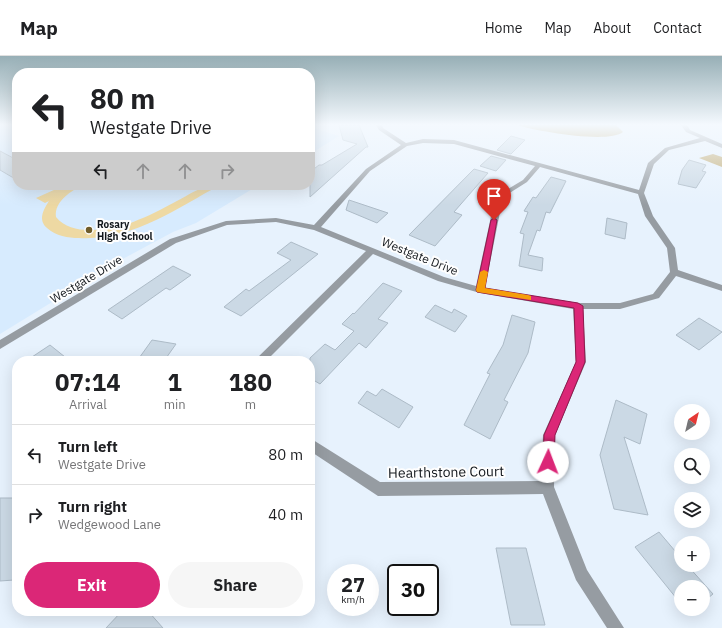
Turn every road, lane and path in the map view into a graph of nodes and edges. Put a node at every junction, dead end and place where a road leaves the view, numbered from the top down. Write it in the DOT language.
graph roads {
  1 [pos="395,152"];
  2 [pos="488,152"];
  3 [pos="664,152"];
  4 [pos="538,166"];
  5 [pos="642,193"];
  6 [pos="316,228"];
  7 [pos="372,250"];
  8 [pos="674,272"];
  9 [pos="722,288"];
  10 [pos="480,290"];
  11 [pos="578,306"];
  12 [pos="0,345"];
  13 [pos="264,356"];
  14 [pos="315,447"];
  15 [pos="547,487"];
  16 [pos="616,628"];
  1 -- 6 [label="street"];
  2 -- 4 [label="street"];
  3 -- 5 [label="street"];
  4 -- 5 [label="street"];
  4 -- 10 [label="street"];
  5 -- 8 [label="street"];
  6 -- 7 [label="street, Westgate Drive"];
  6 -- 12 [label="street, Westgate Drive"];
  7 -- 10 [label="street, Westgate Drive"];
  7 -- 13 [label="street"];
  8 -- 9 [label="street"];
  8 -- 11 [label="street, Westgate Drive"];
  10 -- 11 [label="street, Westgate Drive"];
  11 -- 15 [label="street"];
  14 -- 15 [label="street, Hearthstone Court"];
  15 -- 16 [label="street"];
}
